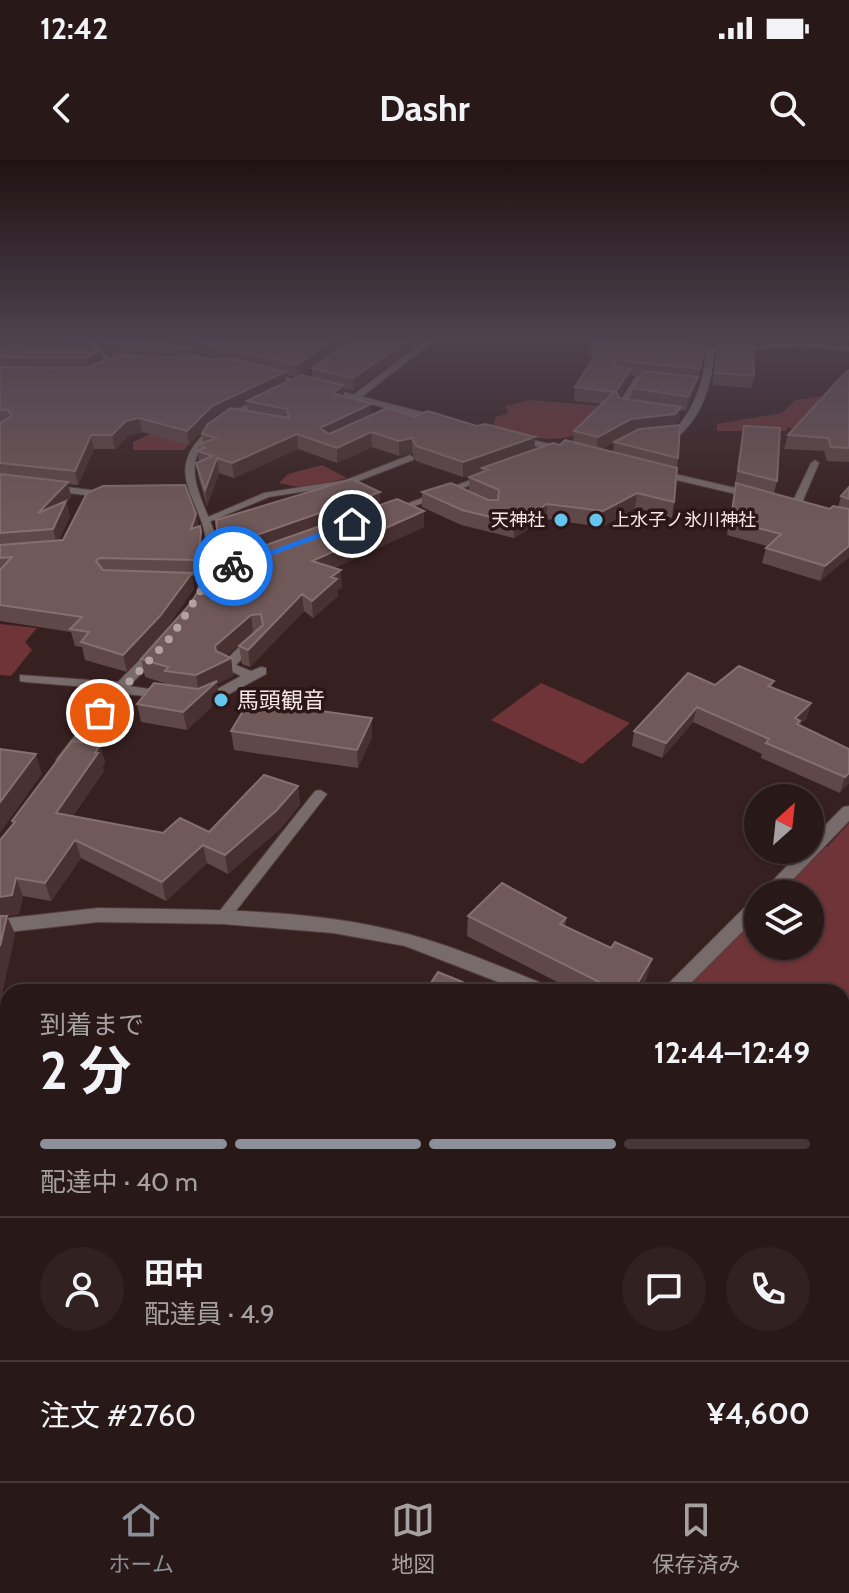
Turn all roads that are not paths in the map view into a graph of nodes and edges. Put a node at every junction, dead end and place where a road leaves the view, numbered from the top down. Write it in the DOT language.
graph roads {
  1 [pos="265,399"];
  2 [pos="362,399"];
  3 [pos="626,399"];
  4 [pos="700,399"];
  5 [pos="635,408"];
  6 [pos="403,410"];
  7 [pos="390,415"];
  8 [pos="677,415"];
  9 [pos="229,416"];
  10 [pos="691,417"];
  11 [pos="243,419"];
  12 [pos="455,423"];
  13 [pos="678,432"];
  14 [pos="507,436"];
  15 [pos="664,436"];
  16 [pos="559,449"];
  17 [pos="583,455"];
  18 [pos="410,458"];
  19 [pos="538,458"];
  20 [pos="815,463"];
  21 [pos="641,469"];
  22 [pos="500,471"];
  23 [pos="33,486"];
  24 [pos="451,490"];
  25 [pos="89,492"];
  26 [pos="193,494"];
  27 [pos="114,495"];
  28 [pos="178,495"];
  29 [pos="463,496"];
  30 [pos="769,499"];
  31 [pos="783,502"];
  32 [pos="82,507"];
  33 [pos="802,507"];
  34 [pos="382,514"];
  35 [pos="206,520"];
  36 [pos="224,569"];
  37 [pos="192,583"];
  38 [pos="206,584"];
  39 [pos="172,636"];
  40 [pos="259,637"];
  41 [pos="25,678"];
  42 [pos="120,688"];
  43 [pos="55,770"];
  44 [pos="320,794"];
  45 [pos="849,811"];
  46 [pos="782,880"];
  47 [pos="223,917"];
  48 [pos="744,919"];
  49 [pos="0,926"];
  50 [pos="524,984"];
  51 [pos="678,984"];
  1 -- 9 [label="street"];
  2 -- 6 [label="street"];
  3 -- 5 [label="lane"];
  4 -- 10 [label="street"];
  6 -- 7 [label="lane"];
  6 -- 12 [label="street"];
  8 -- 10 [label="lane"];
  9 -- 11 [label="street"];
  9 -- 26 [label="street"];
  10 -- 13 [label="street"];
  13 -- 15 [label="lane"];
  14 -- 16 [label="street"];
  16 -- 17 [label="street"];
  16 -- 19 [label="street"];
  18 -- 35 [label="lane"];
  20 -- 33 [label="lane"];
  21 -- 30 [label="street"];
  22 -- 24 [label="street"];
  23 -- 25 [label="street"];
  24 -- 29 [label="street"];
  24 -- 34 [label="street"];
  25 -- 27 [label="street"];
  25 -- 32 [label="street"];
  26 -- 28 [label="street"];
  26 -- 35 [label="street"];
  31 -- 33 [label="street"];
  35 -- 38 [label="street"];
  36 -- 38 [label="street"];
  37 -- 38 [label="street"];
  39 -- 42 [label="street"];
  40 -- 42 [label="street"];
  41 -- 42 [label="street"];
  42 -- 43 [label="street"];
  44 -- 47 [label="lane"];
  45 -- 46 [label="street"];
  47 -- 49 [label="street"];
  47 -- 50 [label="street"];
  48 -- 51 [label="street"];
}
